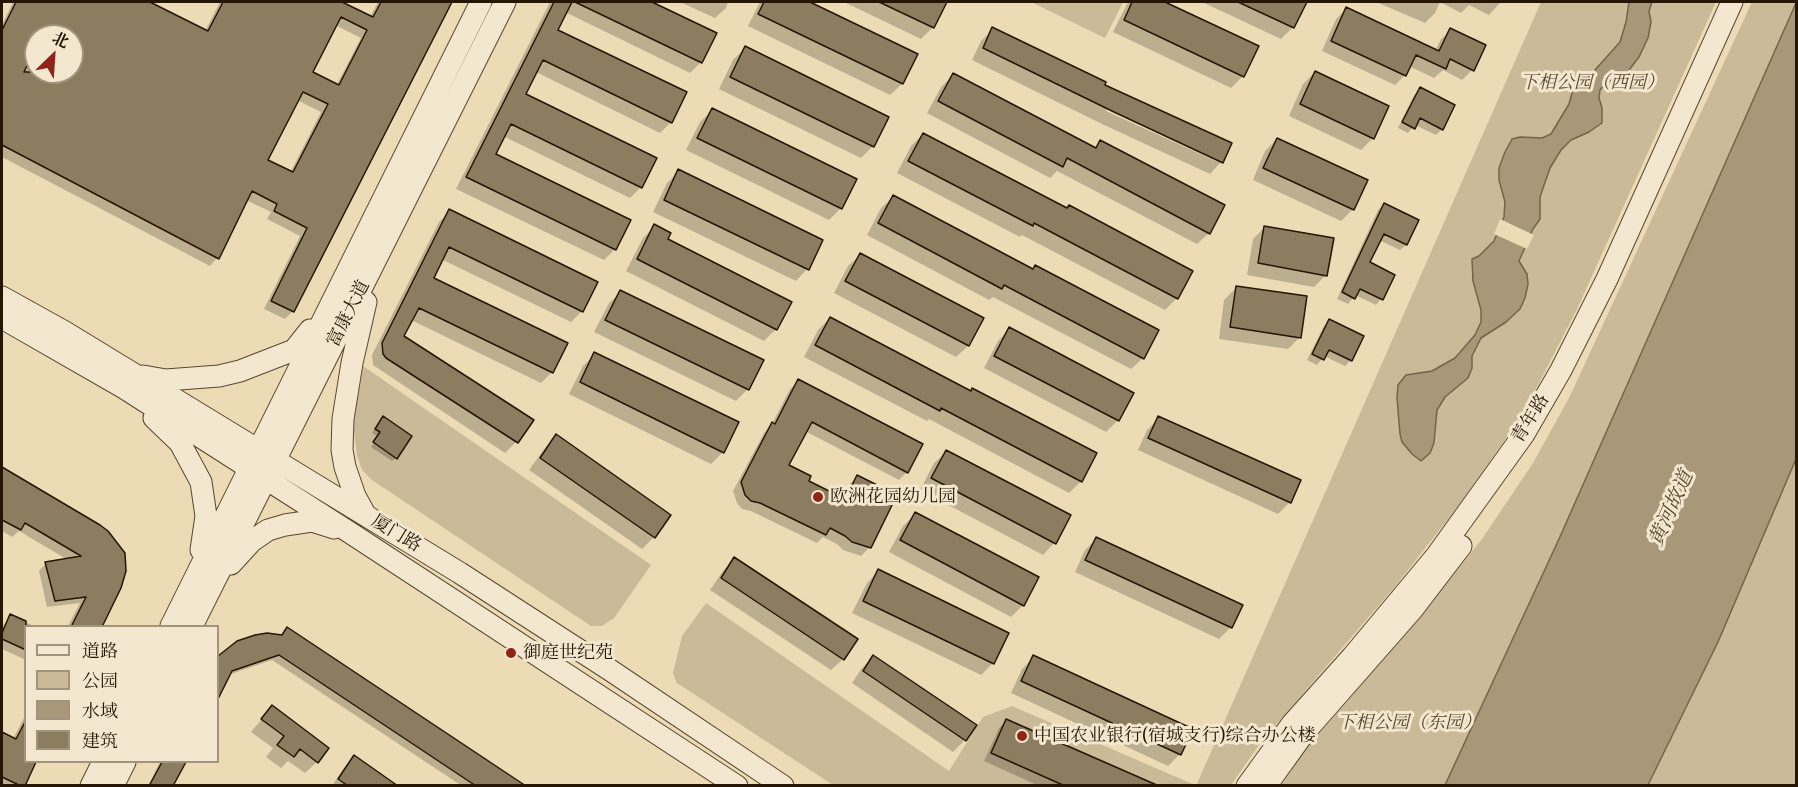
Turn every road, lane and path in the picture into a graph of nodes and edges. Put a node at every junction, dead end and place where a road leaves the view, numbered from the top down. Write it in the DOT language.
graph roads {
  1 [pos="481,2"];
  2 [pos="505,2"];
  3 [pos="1731,2"];
  4 [pos="1742,2"];
  5 [pos="369,251"];
  6 [pos="2,297"];
  7 [pos="2,318"];
  8 [pos="127,381"];
  9 [pos="262,464"];
  10 [pos="367,516"];
  11 [pos="349,532"];
  12 [pos="202,585"];
  13 [pos="172,625"];
  14 [pos="192,625"];
  15 [pos="102,763"];
  16 [pos="124,763"];
  17 [pos="91,786"];
  18 [pos="113,786"];
  19 [pos="737,786"];
  20 [pos="783,786"];
  21 [pos="1247,786"];
  22 [pos="1266,786"];
  1 -- 5 [label="street, 富康大道"];
  2 -- 5 [label="street, 富康大道"];
  3 -- 21 [label="street, 青年路"];
  4 -- 22 [label="street, 青年路"];
  5 -- 8 [label="street"];
  5 -- 9 [label="street, 富康大道"];
  5 -- 10 [label="street"];
  6 -- 8 [label="street, 厦门路"];
  7 -- 8 [label="street, 厦门路"];
  8 -- 9 [label="street, 厦门路"];
  8 -- 12 [label="street"];
  9 -- 10 [label="street, 厦门路"];
  9 -- 11 [label="street, 厦门路"];
  9 -- 12 [label="street, 富康大道"];
  10 -- 20 [label="street, 厦门路"];
  11 -- 12 [label="street"];
  11 -- 19 [label="street, 厦门路"];
  12 -- 13 [label="street, 富康大道"];
  12 -- 14 [label="street, 富康大道"];
  15 -- 17 [label="street"];
  16 -- 18 [label="street"];
}
